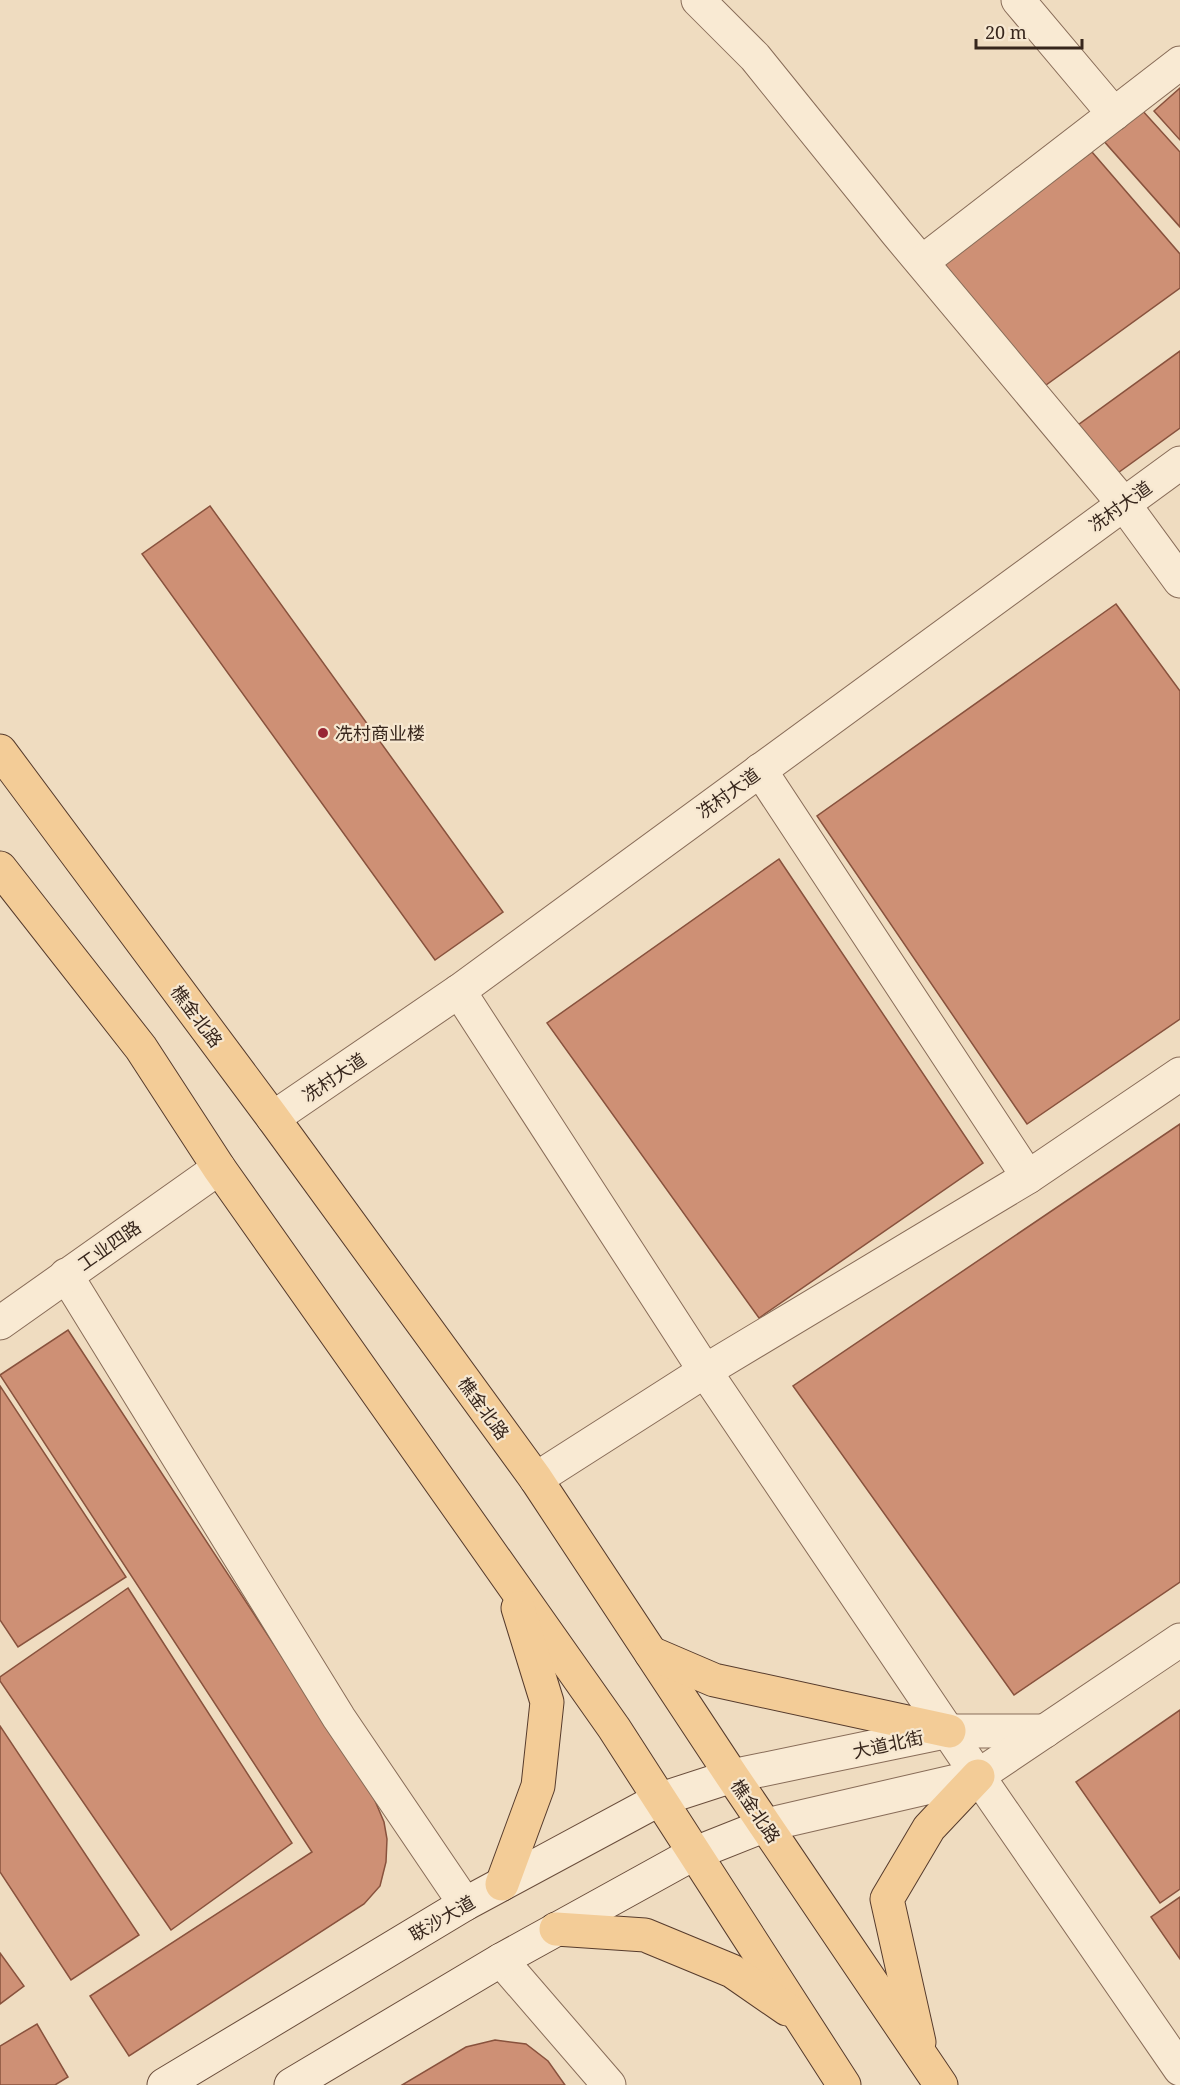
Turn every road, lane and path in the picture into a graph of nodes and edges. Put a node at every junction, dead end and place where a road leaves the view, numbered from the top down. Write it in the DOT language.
graph roads {
  1 [pos="698,0"];
  2 [pos="1018,0"];
  3 [pos="1180,63"];
  4 [pos="1114,114"];
  5 [pos="922,262"];
  6 [pos="1180,463"];
  7 [pos="1123,502"];
  8 [pos="1180,581"];
  9 [pos="0,751"];
  10 [pos="760,770"];
  11 [pos="0,868"];
  12 [pos="459,992"];
  13 [pos="1180,1074"];
  14 [pos="273,1118"];
  15 [pos="219,1168"];
  16 [pos="1028,1177"];
  17 [pos="66,1275"];
  18 [pos="0,1323"];
  19 [pos="705,1371"];
  20 [pos="536,1479"];
  21 [pos="508,1578"];
  22 [pos="1180,1640"];
  23 [pos="651,1653"];
  24 [pos="950,1731"];
  25 [pos="1045,1731"];
  26 [pos="732,1776"];
  27 [pos="978,1776"];
  28 [pos="658,1800"];
  29 [pos="766,1825"];
  30 [pos="693,1854"];
  31 [pos="502,1884"];
  32 [pos="465,1904"];
  33 [pos="556,1929"];
  34 [pos="501,1960"];
  35 [pos="801,2019"];
  36 [pos="922,2058"];
  37 [pos="1180,2069"];
  38 [pos="164,2085"];
  39 [pos="291,2085"];
  40 [pos="609,2085"];
  41 [pos="844,2085"];
  42 [pos="940,2085"];
  1 -- 5 [label="street"];
  2 -- 4 [label="street"];
  3 -- 4 [label="street"];
  4 -- 5 [label="street"];
  5 -- 7 [label="street"];
  6 -- 7 [label="street, 冼村大道"];
  7 -- 8 [label="street"];
  7 -- 10 [label="street, 冼村大道"];
  9 -- 14 [label="main road, 樵金北路"];
  10 -- 12 [label="street, 冼村大道"];
  10 -- 16 [label="street"];
  11 -- 15 [label="main road"];
  12 -- 14 [label="street, 冼村大道"];
  12 -- 19 [label="street"];
  13 -- 16 [label="street"];
  14 -- 20 [label="main road, 樵金北路"];
  15 -- 17 [label="street, 工业四路"];
  15 -- 21 [label="main road"];
  16 -- 19 [label="street"];
  17 -- 18 [label="street, 工业四路"];
  17 -- 32 [label="street"];
  19 -- 20 [label="street"];
  19 -- 24 [label="street"];
  20 -- 23 [label="main road, 樵金北路"];
  21 -- 28 [label="main road"];
  21 -- 31 [label="main road"];
  22 -- 25 [label="street"];
  23 -- 24 [label="main road"];
  23 -- 26 [label="main road, 樵金北路"];
  24 -- 25 [label="street, 大道北街"];
  24 -- 26 [label="street, 大道北街"];
  24 -- 27 [label="street"];
  25 -- 27 [label="street"];
  26 -- 28 [label="street, 联沙大道"];
  26 -- 29 [label="main road, 樵金北路"];
  27 -- 29 [label="street"];
  27 -- 36 [label="main road"];
  27 -- 37 [label="street"];
  28 -- 30 [label="main road"];
  28 -- 31 [label="street, 联沙大道"];
  29 -- 30 [label="street"];
  29 -- 36 [label="main road, 樵金北路"];
  30 -- 33 [label="street"];
  30 -- 35 [label="main road"];
  31 -- 32 [label="street, 联沙大道"];
  32 -- 38 [label="street, 联沙大道"];
  33 -- 34 [label="street"];
  33 -- 35 [label="main road"];
  34 -- 39 [label="street"];
  34 -- 40 [label="street"];
  35 -- 41 [label="main road"];
  36 -- 42 [label="main road, 樵金北路"];
}
